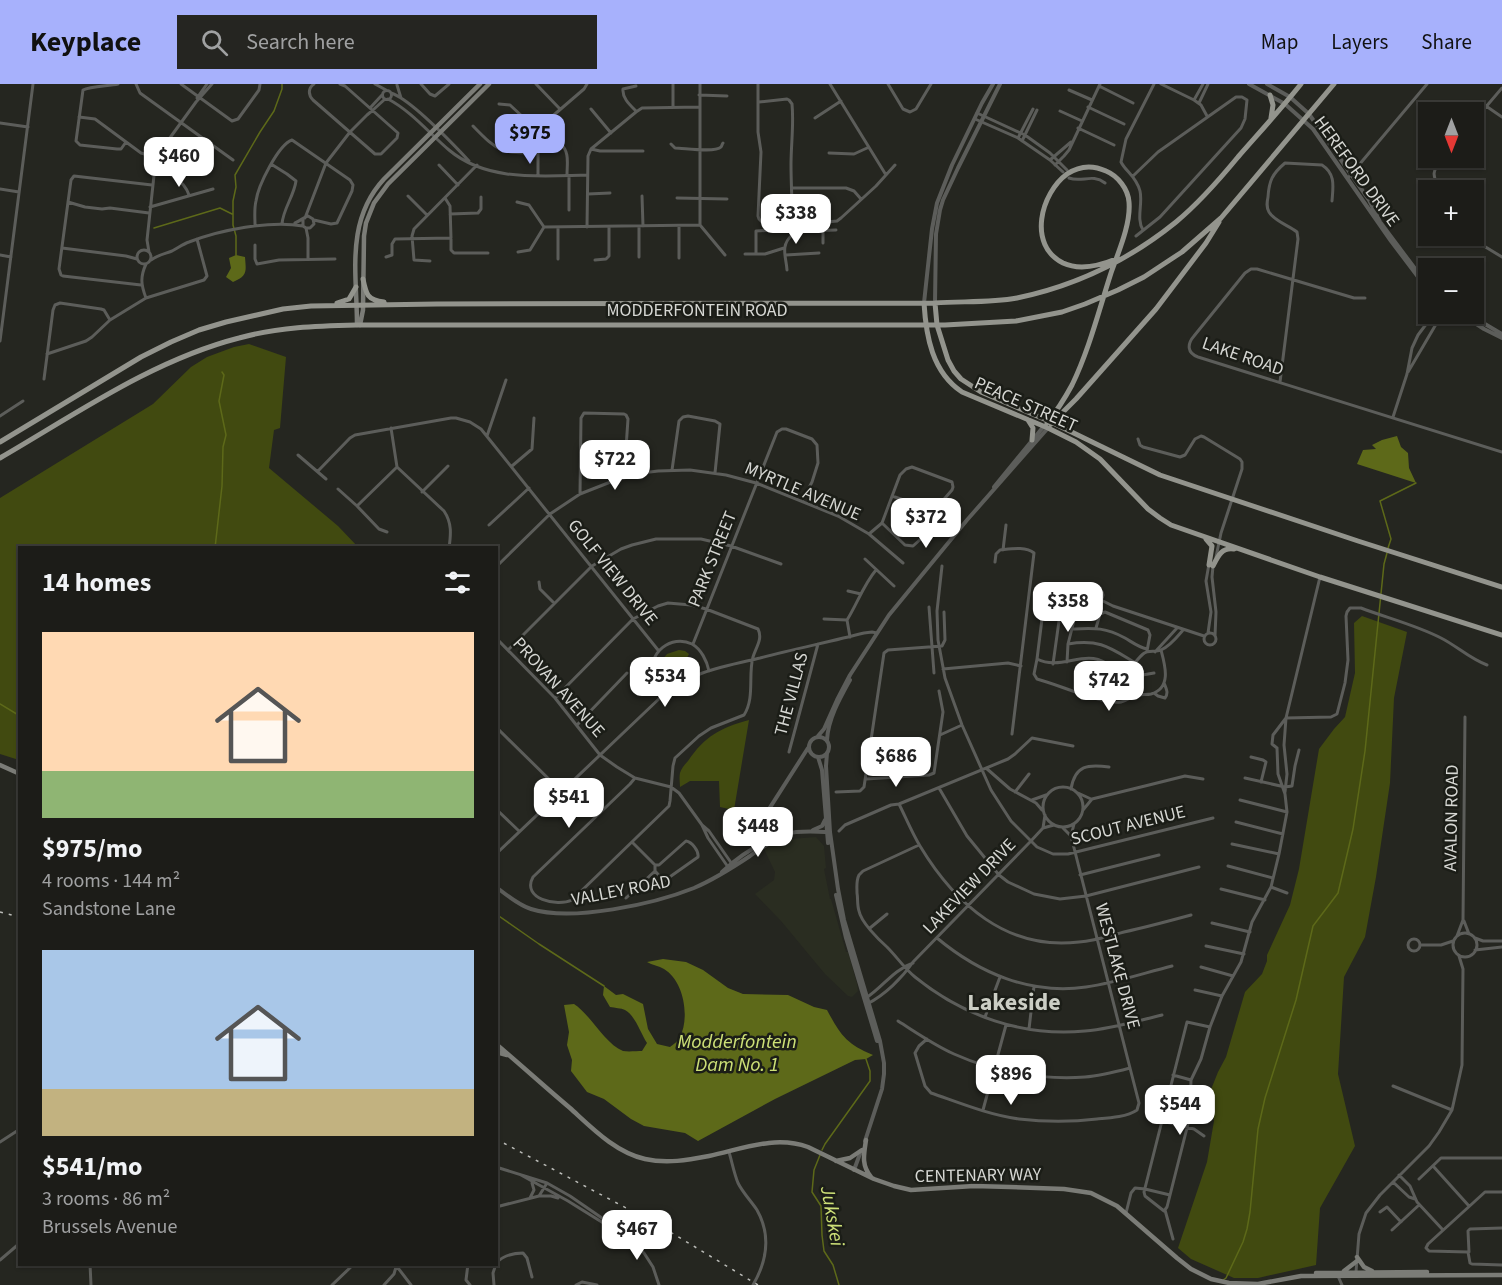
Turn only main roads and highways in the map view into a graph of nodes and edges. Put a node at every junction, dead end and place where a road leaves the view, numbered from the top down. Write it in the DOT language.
graph roads {
  1 [pos="480,84"];
  2 [pos="489,84"];
  3 [pos="1301,84"];
  4 [pos="1334,84"];
  5 [pos="1270,95"];
  6 [pos="1270,120"];
  7 [pos="438,130"];
  8 [pos="1221,218"];
  9 [pos="1137,250"];
  10 [pos="363,279"];
  11 [pos="356,287"];
  12 [pos="924,303"];
  13 [pos="935,303"];
  14 [pos="437,304"];
  15 [pos="360,305"];
  16 [pos="311,306"];
  17 [pos="358,325"];
  18 [pos="925,325"];
  19 [pos="937,325"];
  20 [pos="1064,411"];
  21 [pos="1028,420"];
  22 [pos="1048,424"];
  23 [pos="1066,430"];
  24 [pos="1032,440"];
  25 [pos="0,442"];
  26 [pos="0,459"];
  27 [pos="1198,535"];
  28 [pos="1245,551"];
  29 [pos="1502,587"];
  30 [pos="1502,635"];
  31 [pos="0,765"];
  32 [pos="18,773"];
  33 [pos="498,1046"];
  34 [pos="498,1053"];
  35 [pos="510,1056"];
  36 [pos="866,1140"];
  37 [pos="862,1150"];
  38 [pos="834,1160"];
  39 [pos="874,1179"];
  40 [pos="1377,1272"];
  41 [pos="1340,1274"];
  42 [pos="1356,1274"];
  43 [pos="1502,1274"];
  1 -- 7 [label="main road"];
  2 -- 7 [label="main road"];
  3 -- 6 [label="main road, MODDERFONTEIN ROAD"];
  4 -- 8 [label="main road, MODDERFONTEIN ROAD"];
  5 -- 6 [label="main road"];
  6 -- 9 [label="main road, MODDERFONTEIN ROAD"];
  7 -- 10 [label="main road"];
  7 -- 11 [label="main road"];
  8 -- 19 [label="main road, MODDERFONTEIN ROAD"];
  8 -- 20 [label="main road"];
  9 -- 13 [label="main road, MODDERFONTEIN ROAD"];
  9 -- 22 [label="main road"];
  10 -- 14 [label="main road"];
  10 -- 15 [label="main road"];
  11 -- 15 [label="main road"];
  11 -- 16 [label="main road"];
  12 -- 13 [label="main road, MODDERFONTEIN ROAD"];
  12 -- 14 [label="main road, MODDERFONTEIN ROAD"];
  12 -- 18 [label="main road, PEACE STREET"];
  13 -- 19 [label="main road, PEACE STREET"];
  14 -- 15 [label="main road, MODDERFONTEIN ROAD"];
  15 -- 16 [label="main road, MODDERFONTEIN ROAD"];
  15 -- 17 [label="main road"];
  16 -- 25 [label="main road, MODDERFONTEIN ROAD"];
  17 -- 18 [label="main road, MODDERFONTEIN ROAD"];
  17 -- 26 [label="main road, MODDERFONTEIN ROAD"];
  18 -- 19 [label="main road, MODDERFONTEIN ROAD"];
  18 -- 21 [label="main road, PEACE STREET"];
  19 -- 22 [label="main road, PEACE STREET"];
  20 -- 22 [label="main road"];
  20 -- 23 [label="main road"];
  21 -- 22 [label="main road, PEACE STREET"];
  21 -- 24 [label="main road"];
  22 -- 23 [label="main road, PEACE STREET"];
  22 -- 27 [label="main road, PEACE STREET"];
  23 -- 29 [label="main road, PEACE STREET"];
  27 -- 28 [label="main road, PEACE STREET"];
  27 -- 28 [label="main road"];
  28 -- 30 [label="main road, PEACE STREET"];
  31 -- 32 [label="main road"];
  33 -- 35 [label="main road, CENTENARY WAY"];
  34 -- 35 [label="main road"];
  35 -- 38 [label="main road, CENTENARY WAY"];
  36 -- 39 [label="main road"];
  37 -- 38 [label="main road"];
  38 -- 39 [label="main road, CENTENARY WAY"];
  39 -- 41 [label="main road, CENTENARY WAY"];
  40 -- 41 [label="main road"];
  40 -- 42 [label="main road, CENTENARY WAY"];
  40 -- 43 [label="main road, CENTENARY WAY"];
  41 -- 42 [label="main road, CENTENARY WAY"];
  42 -- 43 [label="main road, CENTENARY WAY"];
}
